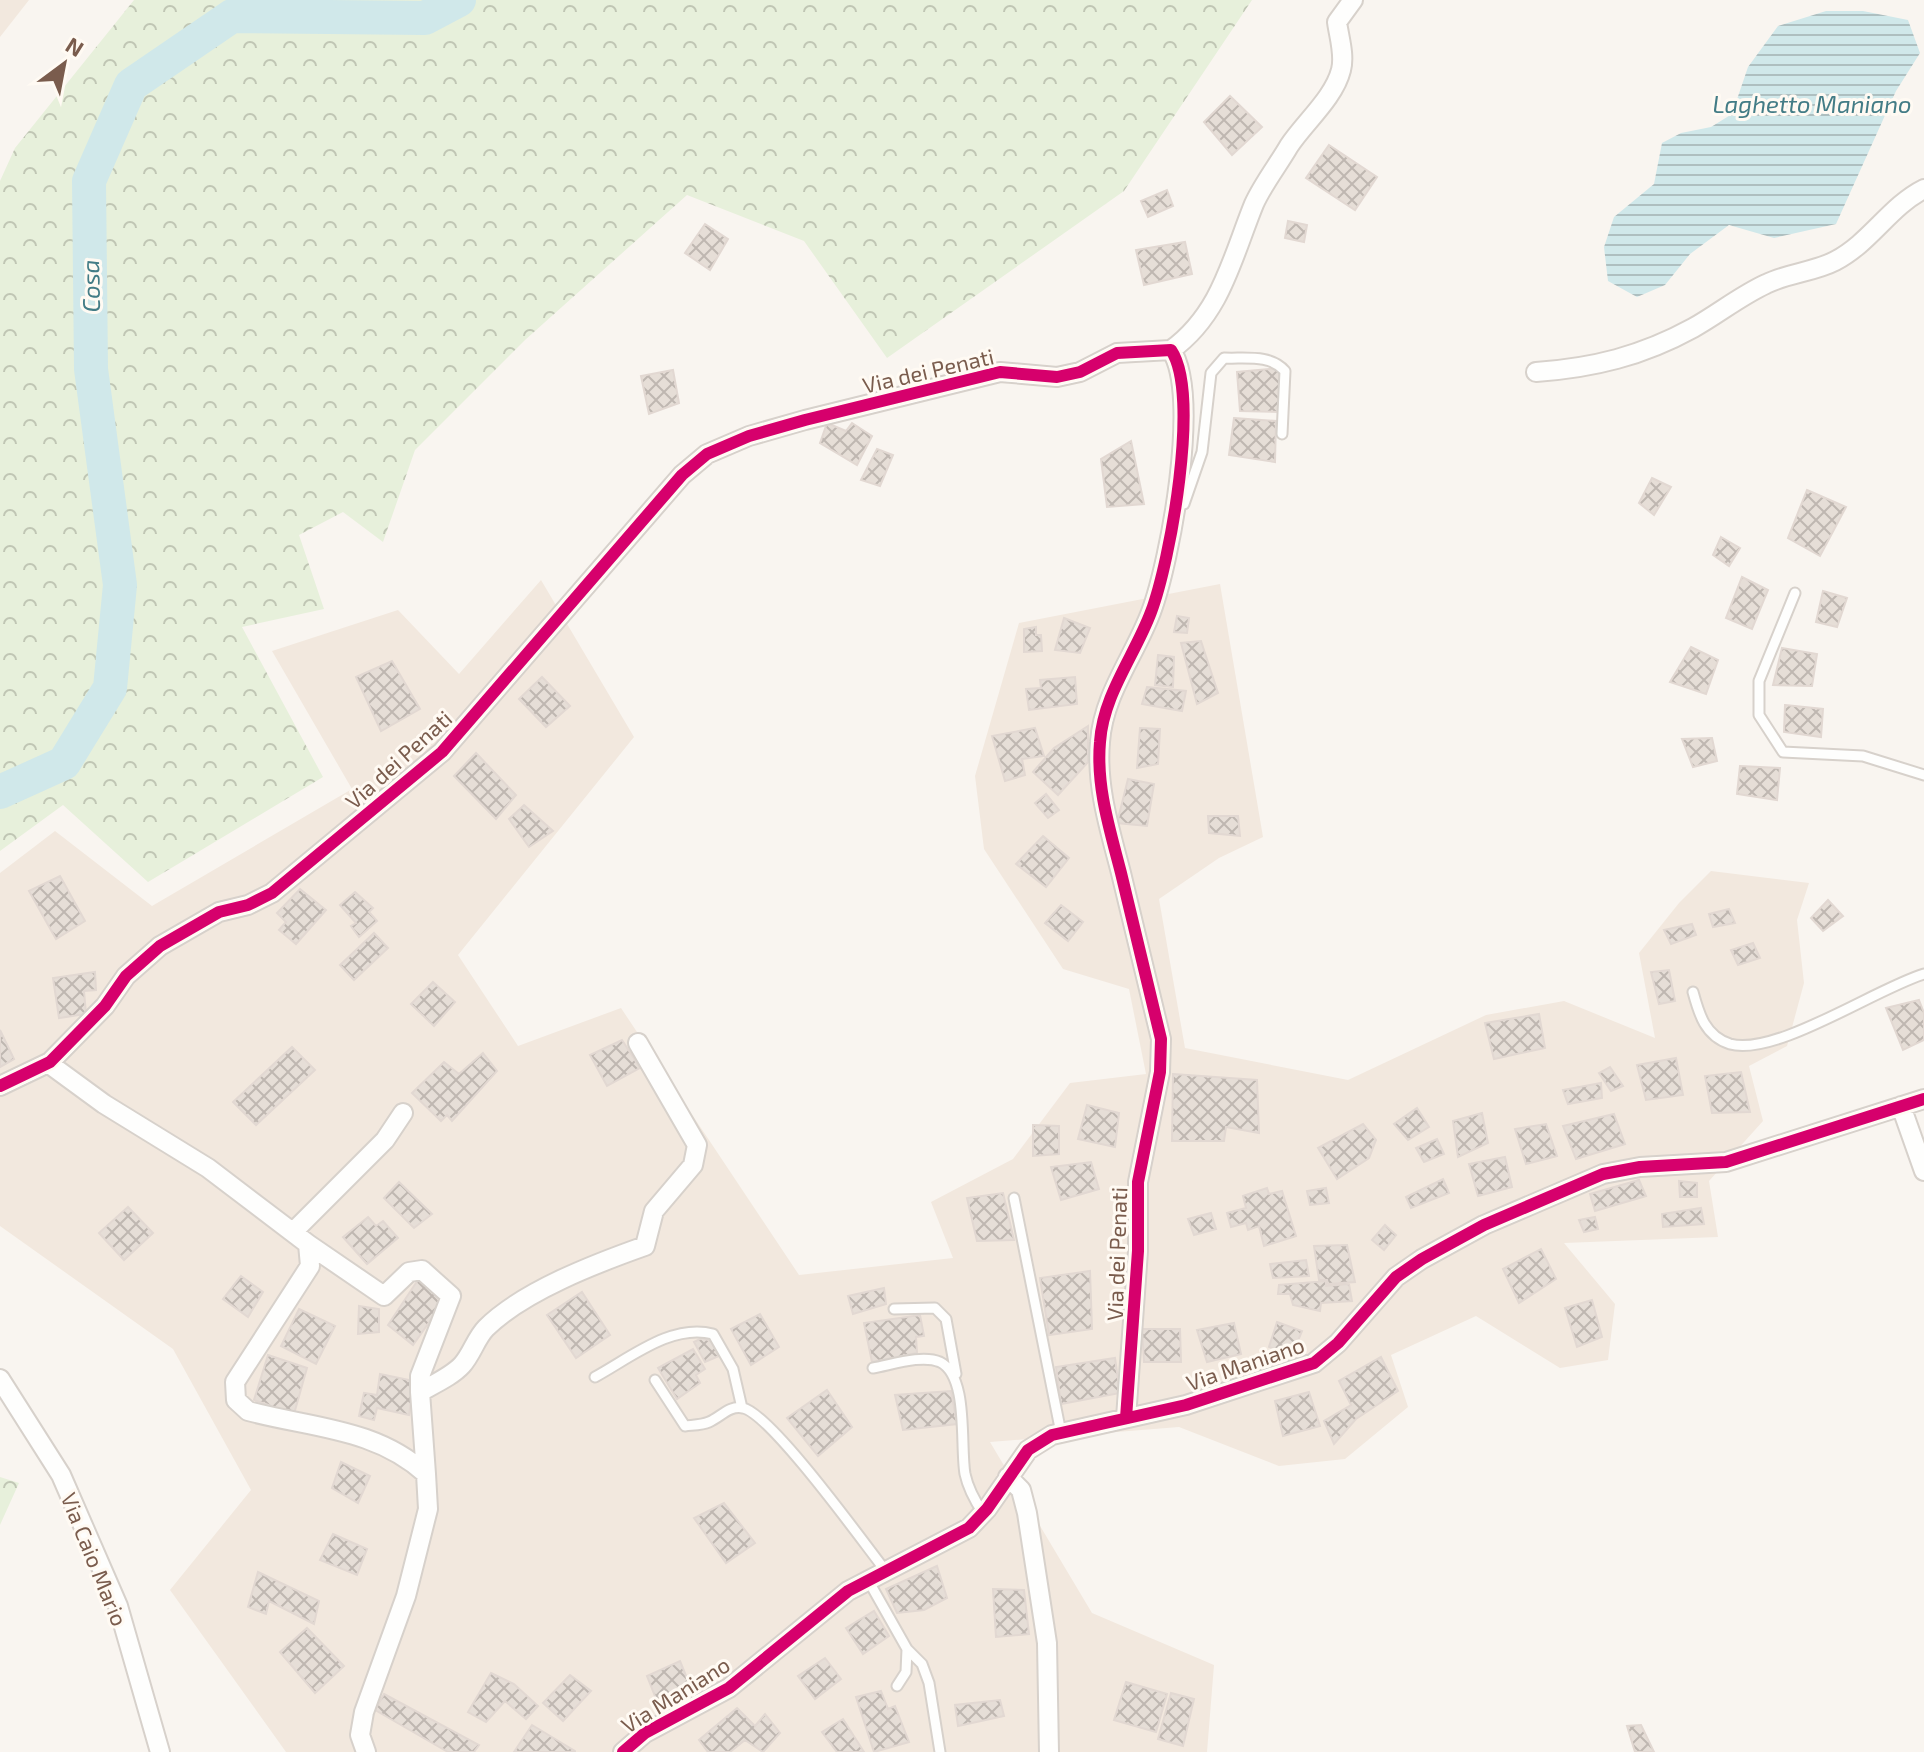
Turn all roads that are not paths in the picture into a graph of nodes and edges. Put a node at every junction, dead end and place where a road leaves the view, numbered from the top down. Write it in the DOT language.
graph roads {
  1 [pos="1353,0"];
  2 [pos="1924,189"];
  3 [pos="1171,350"];
  4 [pos="1536,372"];
  5 [pos="1282,434"];
  6 [pos="1176,506"];
  7 [pos="1795,593"];
  8 [pos="1924,775"];
  9 [pos="1924,974"];
  10 [pos="1693,992"];
  11 [pos="638,1043"];
  12 [pos="48,1063"];
  13 [pos="0,1086"];
  14 [pos="1924,1099"];
  15 [pos="1901,1106"];
  16 [pos="403,1113"];
  17 [pos="1924,1171"];
  18 [pos="1014,1198"];
  19 [pos="293,1232"];
  20 [pos="308,1244"];
  21 [pos="894,1309"];
  22 [pos="873,1368"];
  23 [pos="595,1377"];
  24 [pos="0,1379"];
  25 [pos="655,1380"];
  26 [pos="958,1386"];
  27 [pos="420,1392"];
  28 [pos="742,1408"];
  29 [pos="1126,1418"];
  30 [pos="1061,1433"];
  31 [pos="426,1474"];
  32 [pos="1008,1477"];
  33 [pos="983,1513"];
  34 [pos="876,1575"];
  35 [pos="907,1649"];
  36 [pos="897,1686"];
  37 [pos="160,1752"];
  38 [pos="366,1752"];
  39 [pos="623,1752"];
  40 [pos="940,1752"];
  41 [pos="1049,1752"];
  1 -- 3 [label="street"];
  2 -- 4 [label="street"];
  3 -- 6 [label="street, Via dei Penati"];
  3 -- 12 [label="street, Via dei Penati"];
  5 -- 6 [label="lane"];
  6 -- 29 [label="street, Via dei Penati"];
  7 -- 8 [label="lane"];
  9 -- 10 [label="lane"];
  11 -- 27 [label="street"];
  12 -- 13 [label="street, Via dei Penati"];
  12 -- 19 [label="street"];
  14 -- 15 [label="street, Via Maniano"];
  15 -- 17 [label="street"];
  15 -- 29 [label="street, Via Maniano"];
  16 -- 19 [label="street"];
  18 -- 30 [label="lane"];
  19 -- 20 [label="street"];
  20 -- 27 [label="street"];
  20 -- 31 [label="street"];
  21 -- 26 [label="lane"];
  22 -- 26 [label="lane"];
  23 -- 28 [label="lane"];
  24 -- 37 [label="street, Via Caio Mario"];
  25 -- 28 [label="lane"];
  26 -- 33 [label="lane"];
  27 -- 31 [label="street"];
  28 -- 34 [label="lane"];
  29 -- 30 [label="street, Via Maniano"];
  30 -- 32 [label="street, Via Maniano"];
  31 -- 38 [label="street"];
  32 -- 33 [label="street, Via Maniano"];
  32 -- 41 [label="street"];
  33 -- 34 [label="street, Via Maniano"];
  34 -- 35 [label="lane"];
  34 -- 39 [label="street, Via Maniano"];
  35 -- 36 [label="lane"];
  35 -- 40 [label="lane"];
}
